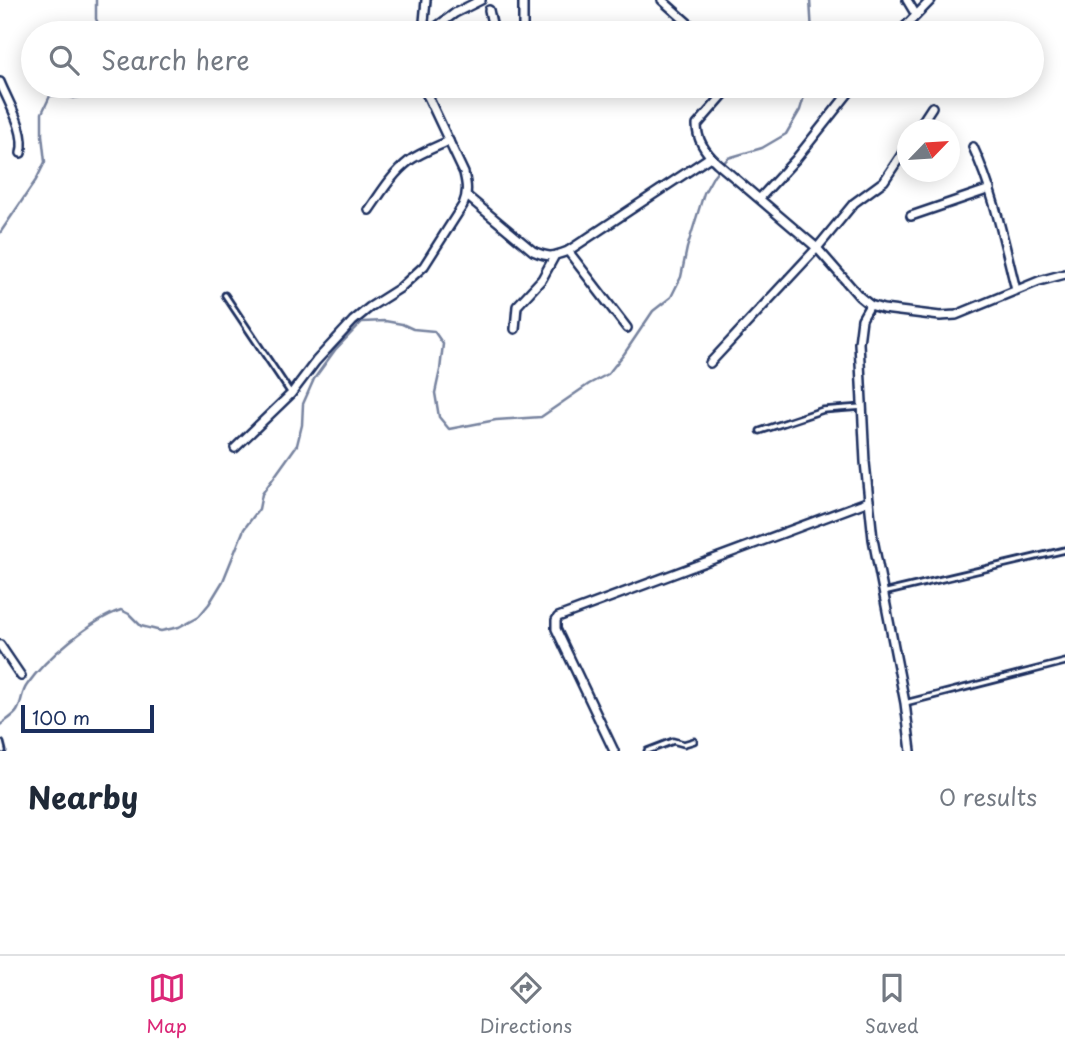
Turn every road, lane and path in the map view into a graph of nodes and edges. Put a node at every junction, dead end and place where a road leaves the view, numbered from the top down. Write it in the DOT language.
graph roads {
  1 [pos="426,0"];
  2 [pos="481,0"];
  3 [pos="523,0"];
  4 [pos="662,0"];
  5 [pos="907,0"];
  6 [pos="931,0"];
  7 [pos="489,10"];
  8 [pos="916,15"];
  9 [pos="424,21"];
  10 [pos="445,21"];
  11 [pos="491,21"];
  12 [pos="523,21"];
  13 [pos="686,21"];
  14 [pos="910,21"];
  15 [pos="0,82"];
  16 [pos="429,98"];
  17 [pos="720,98"];
  18 [pos="844,98"];
  19 [pos="932,107"];
  20 [pos="924,119"];
  21 [pos="449,141"];
  22 [pos="973,147"];
  23 [pos="21,153"];
  24 [pos="710,157"];
  25 [pos="897,162"];
  26 [pos="990,189"];
  27 [pos="467,196"];
  28 [pos="760,198"];
  29 [pos="369,209"];
  30 [pos="911,216"];
  31 [pos="817,248"];
  32 [pos="568,251"];
  33 [pos="554,257"];
  34 [pos="1065,274"];
  35 [pos="1016,290"];
  36 [pos="225,295"];
  37 [pos="870,305"];
  38 [pos="627,328"];
  39 [pos="515,329"];
  40 [pos="710,363"];
  41 [pos="291,394"];
  42 [pos="862,407"];
  43 [pos="760,431"];
  44 [pos="235,448"];
  45 [pos="869,501"];
  46 [pos="1065,550"];
  47 [pos="883,593"];
  48 [pos="0,645"];
  49 [pos="1065,662"];
  50 [pos="22,676"];
  51 [pos="905,704"];
  52 [pos="694,741"];
  53 [pos="1,743"];
  54 [pos="3,751"];
  55 [pos="614,751"];
  56 [pos="647,751"];
  57 [pos="911,751"];
  1 -- 9 [label="street"];
  2 -- 10 [label="street"];
  3 -- 12 [label="street"];
  4 -- 13 [label="street"];
  5 -- 8 [label="street"];
  6 -- 8 [label="street"];
  7 -- 11 [label="street"];
  8 -- 14 [label="street"];
  15 -- 23 [label="street"];
  16 -- 21 [label="street"];
  17 -- 24 [label="street"];
  18 -- 28 [label="street"];
  19 -- 20 [label="street"];
  21 -- 27 [label="street"];
  21 -- 29 [label="street"];
  22 -- 26 [label="street"];
  24 -- 28 [label="street"];
  24 -- 32 [label="street"];
  25 -- 31 [label="street"];
  26 -- 30 [label="street"];
  26 -- 35 [label="street"];
  27 -- 33 [label="street"];
  27 -- 41 [label="street"];
  28 -- 31 [label="street"];
  31 -- 37 [label="street"];
  31 -- 40 [label="street"];
  32 -- 33 [label="street"];
  32 -- 38 [label="street"];
  33 -- 39 [label="street"];
  34 -- 35 [label="street"];
  35 -- 37 [label="street"];
  36 -- 41 [label="lane"];
  37 -- 42 [label="street"];
  41 -- 44 [label="street"];
  42 -- 43 [label="lane"];
  42 -- 45 [label="street"];
  45 -- 47 [label="street"];
  45 -- 55 [label="street"];
  46 -- 47 [label="lane"];
  47 -- 51 [label="street"];
  48 -- 50 [label="street"];
  49 -- 51 [label="lane"];
  51 -- 57 [label="street"];
  52 -- 56 [label="lane"];
  53 -- 54 [label="lane"];
}
